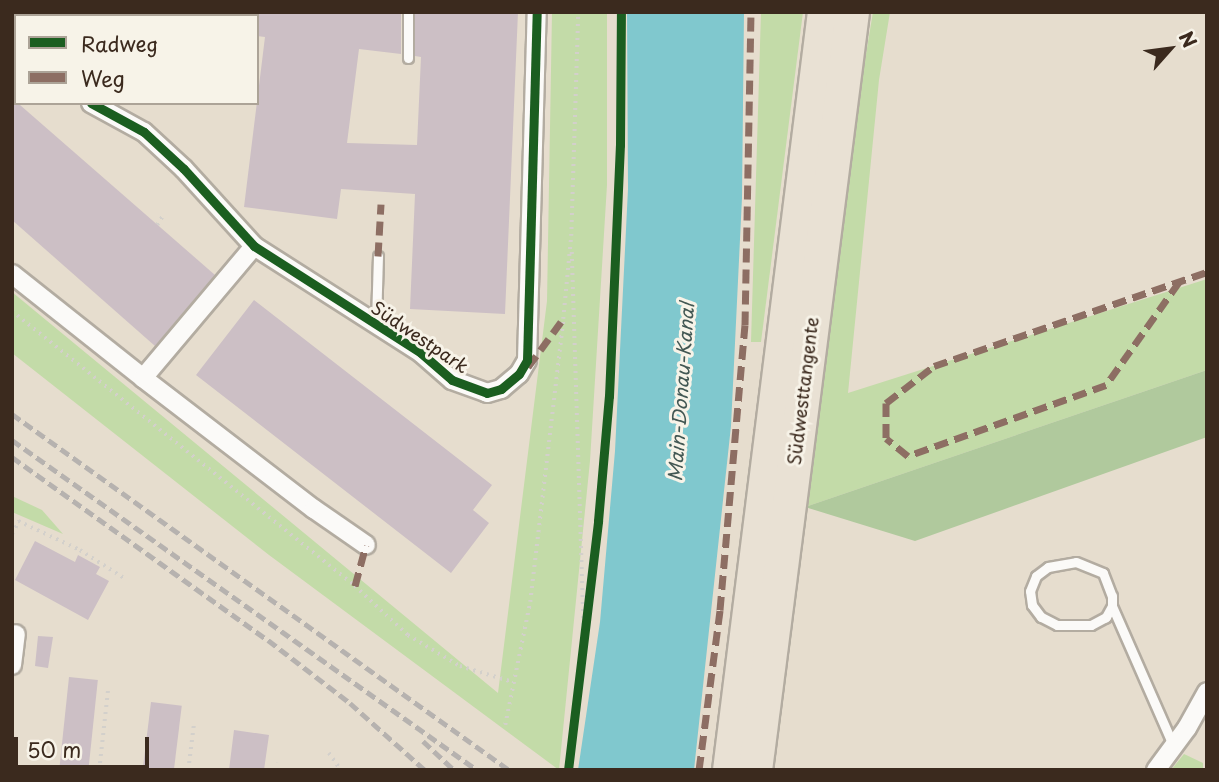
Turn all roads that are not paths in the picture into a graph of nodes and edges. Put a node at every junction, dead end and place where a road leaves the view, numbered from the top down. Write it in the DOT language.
graph roads {
  1 [pos="408,12"];
  2 [pos="537,12"];
  3 [pos="840,14"];
  4 [pos="408,58"];
  5 [pos="95,105"];
  6 [pos="254,246"];
  7 [pos="378,256"];
  8 [pos="12,274"];
  9 [pos="376,323"];
  10 [pos="143,378"];
  11 [pos="366,545"];
  12 [pos="1112,606"];
  13 [pos="16,634"];
  14 [pos="12,666"];
  15 [pos="1206,696"];
  16 [pos="1174,747"];
  17 [pos="729,770"];
  18 [pos="755,770"];
  19 [pos="1156,770"];
  1 -- 4 [label="lane"];
  2 -- 9 [label="street, Südwestpark"];
  3 -- 17 [label="highway, Südwesttangente"];
  3 -- 18 [label="highway, Südwesttangente"];
  5 -- 6 [label="street, Südwestpark"];
  6 -- 9 [label="street, Südwestpark"];
  6 -- 10 [label="street"];
  7 -- 9 [label="lane"];
  8 -- 10 [label="street"];
  10 -- 11 [label="street"];
  12 -- 12 [label="lane"];
  12 -- 16 [label="lane"];
  13 -- 14 [label="street"];
  15 -- 16 [label="street"];
  16 -- 19 [label="street"];
}
